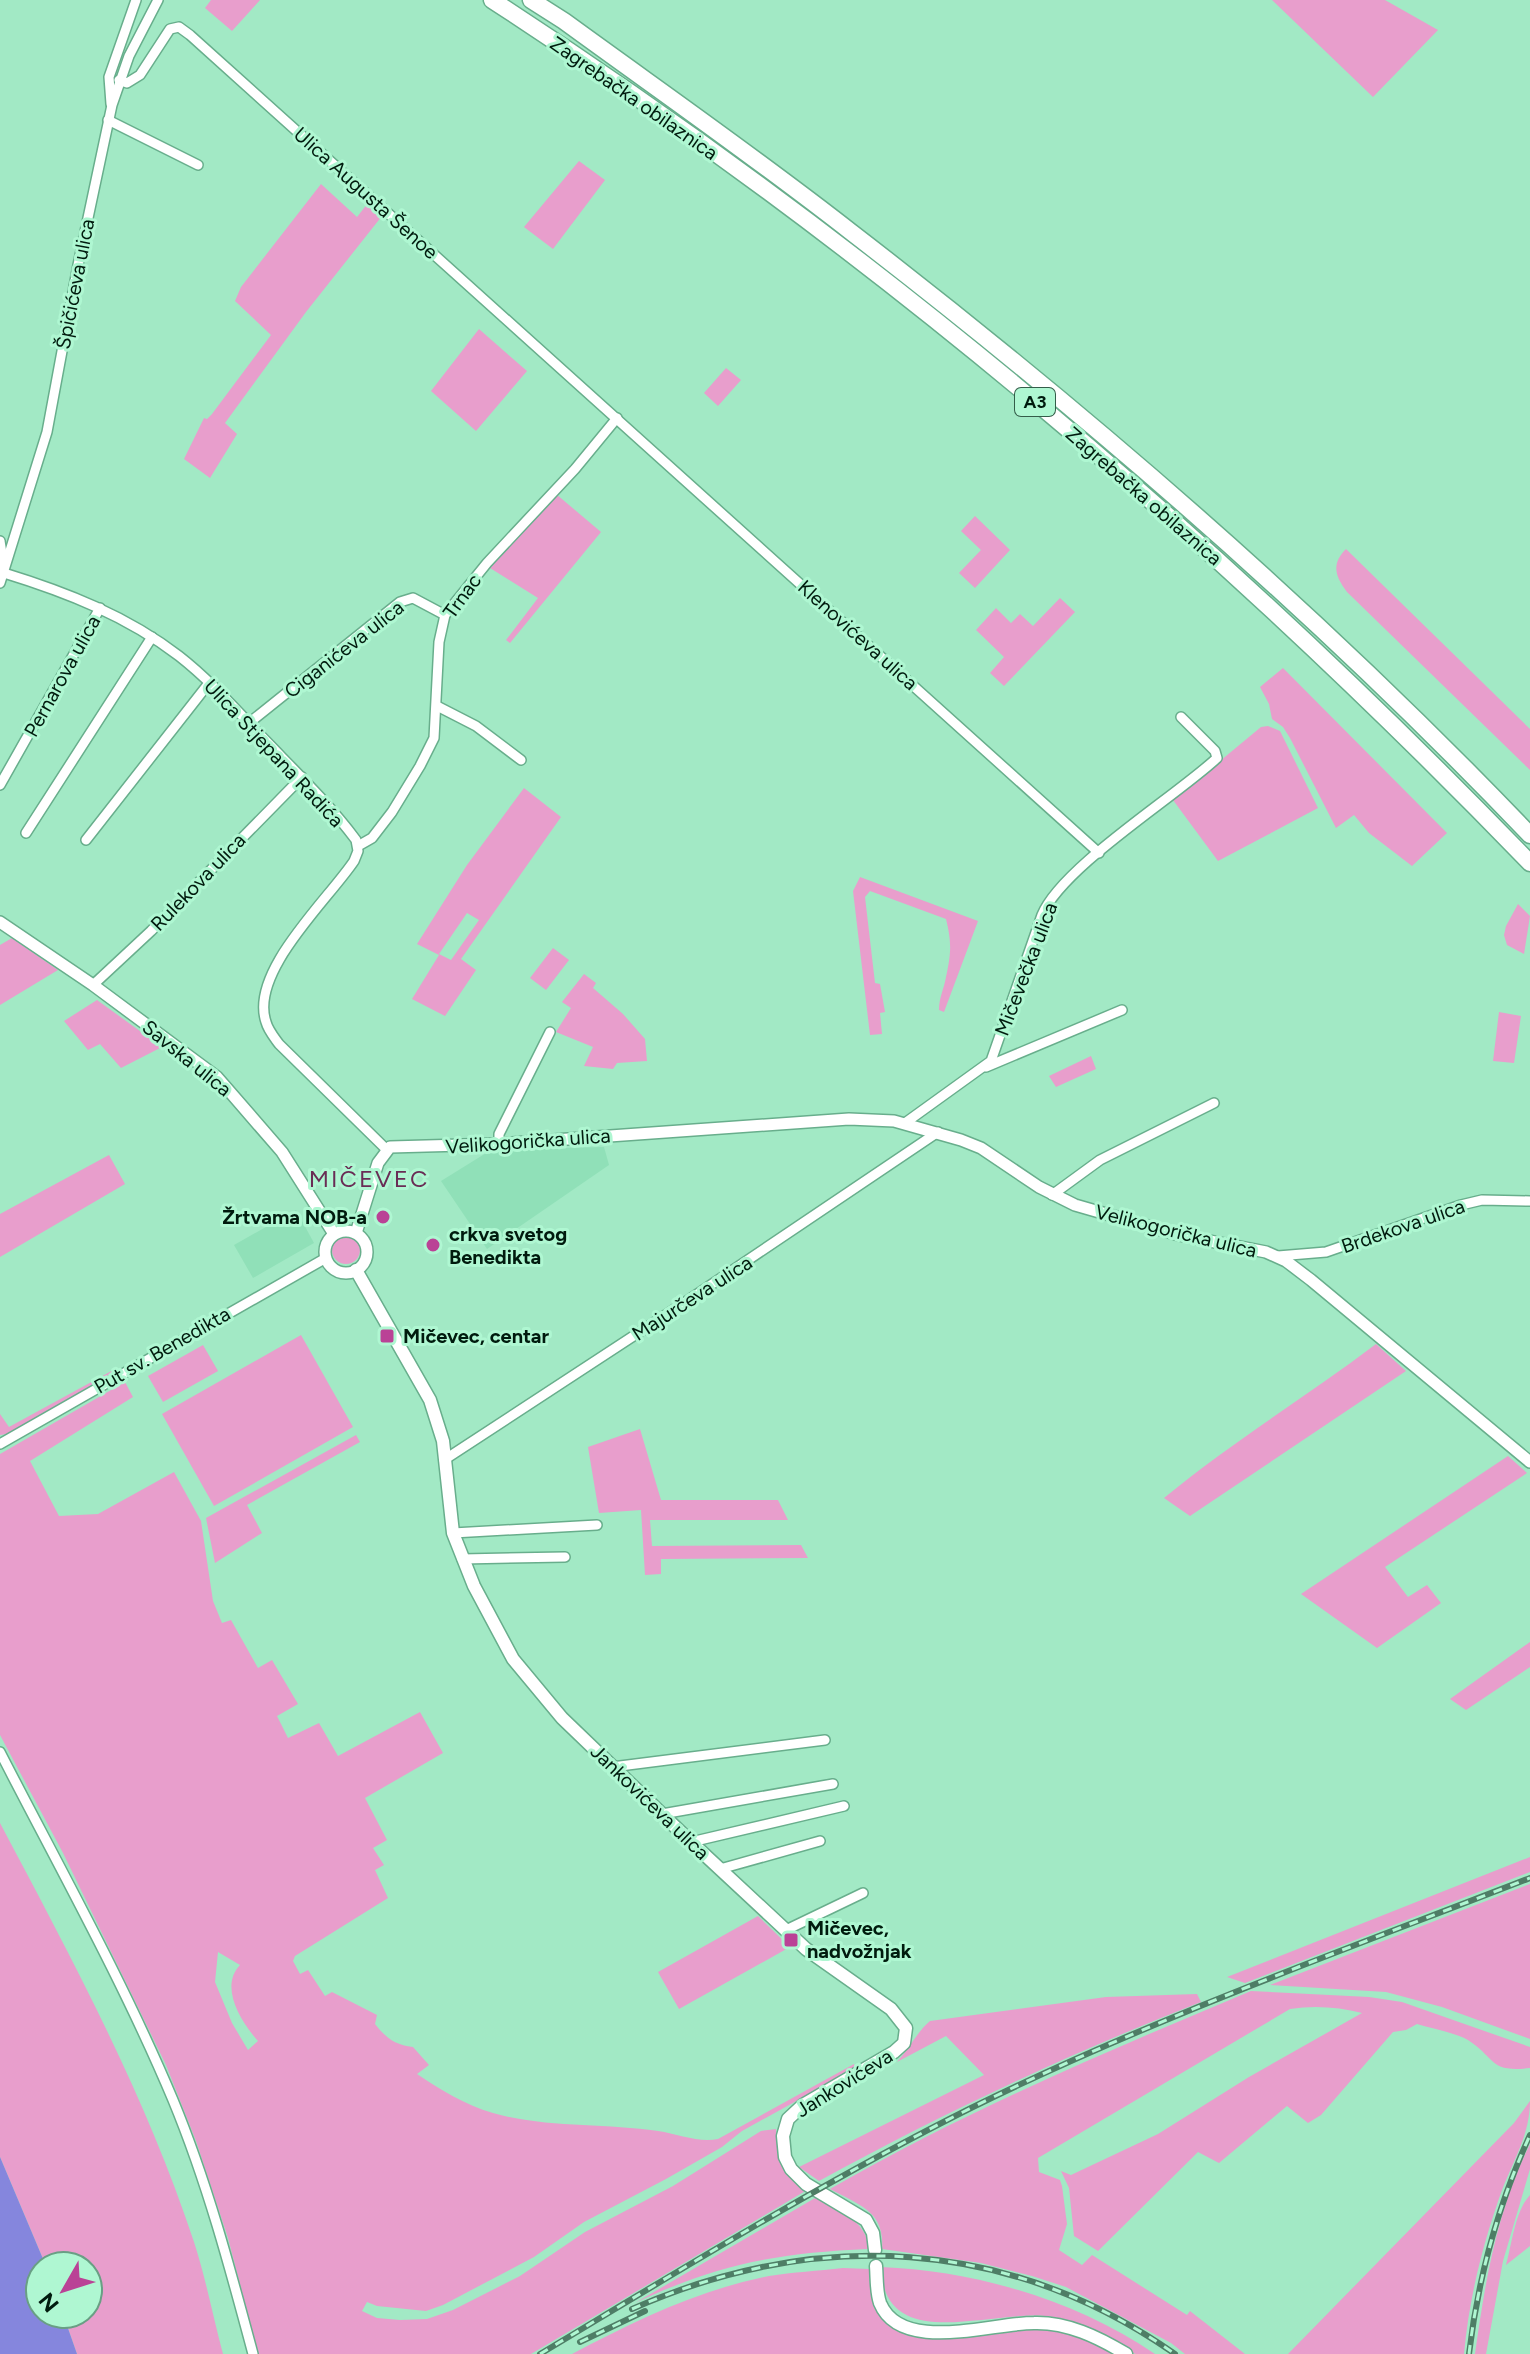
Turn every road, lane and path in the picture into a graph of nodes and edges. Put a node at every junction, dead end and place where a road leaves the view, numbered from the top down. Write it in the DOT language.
graph roads {
  1 [pos="136,0"];
  2 [pos="158,0"];
  3 [pos="492,0"];
  4 [pos="531,0"];
  5 [pos="119,80"];
  6 [pos="112,105"];
  7 [pos="108,120"];
  8 [pos="198,165"];
  9 [pos="617,418"];
  10 [pos="0,541"];
  11 [pos="2,578"];
  12 [pos="100,608"];
  13 [pos="445,615"];
  14 [pos="152,637"];
  15 [pos="209,683"];
  16 [pos="437,706"];
  17 [pos="1181,717"];
  18 [pos="249,723"];
  19 [pos="521,760"];
  20 [pos="302,777"];
  21 [pos="0,785"];
  22 [pos="26,833"];
  23 [pos="1530,835"];
  24 [pos="86,840"];
  25 [pos="358,846"];
  26 [pos="1099,853"];
  27 [pos="1530,863"];
  28 [pos="0,922"];
  29 [pos="93,985"];
  30 [pos="1122,1010"];
  31 [pos="550,1032"];
  32 [pos="986,1067"];
  33 [pos="1214,1103"];
  34 [pos="905,1123"];
  35 [pos="938,1132"];
  36 [pos="499,1144"];
  37 [pos="386,1149"];
  38 [pos="1052,1195"];
  39 [pos="1530,1201"];
  40 [pos="356,1233"];
  41 [pos="334,1234"];
  42 [pos="1276,1256"];
  43 [pos="326,1258"];
  44 [pos="356,1270"];
  45 [pos="0,1444"];
  46 [pos="444,1460"];
  47 [pos="1530,1462"];
  48 [pos="597,1525"];
  49 [pos="453,1533"];
  50 [pos="565,1557"];
  51 [pos="462,1559"];
  52 [pos="825,1740"];
  53 [pos="0,1752"];
  54 [pos="612,1767"];
  55 [pos="833,1784"];
  56 [pos="844,1806"];
  57 [pos="662,1814"];
  58 [pos="820,1841"];
  59 [pos="691,1842"];
  60 [pos="720,1869"];
  61 [pos="863,1893"];
  62 [pos="786,1930"];
  63 [pos="904,2024"];
  64 [pos="875,2250"];
  65 [pos="876,2266"];
  66 [pos="253,2354"];
  67 [pos="1126,2354"];
  1 -- 6 [label="street"];
  2 -- 5 [label="street, Špičićeva ulica"];
  3 -- 27 [label="highway, Zagrebačka obilaznica / A3"];
  4 -- 23 [label="highway, Zagrebačka obilaznica / A3"];
  5 -- 6 [label="street, Špičićeva ulica"];
  5 -- 9 [label="street, Ulica Augusta Šenoe"];
  6 -- 7 [label="street, Špičićeva ulica"];
  7 -- 8 [label="street"];
  7 -- 11 [label="street, Špičićeva ulica"];
  9 -- 13 [label="street, Trnac"];
  9 -- 26 [label="street, Klenovićeva ulica"];
  10 -- 11 [label="street"];
  11 -- 12 [label="street, Ulica Stjepana Radića"];
  12 -- 14 [label="street, Ulica Stjepana Radića"];
  12 -- 21 [label="street, Pernarova ulica"];
  13 -- 16 [label="street, Trnac"];
  13 -- 18 [label="street, Ciganićeva ulica"];
  14 -- 15 [label="street, Ulica Stjepana Radića"];
  14 -- 22 [label="street"];
  15 -- 18 [label="street, Ulica Stjepana Radića"];
  15 -- 24 [label="street"];
  16 -- 19 [label="street"];
  16 -- 25 [label="street, Trnac"];
  17 -- 26 [label="street, Mičevečka ulica"];
  18 -- 20 [label="street, Ulica Stjepana Radića"];
  20 -- 25 [label="street, Ulica Stjepana Radića"];
  20 -- 29 [label="street, Rulekova ulica"];
  25 -- 37 [label="street, Ulica Stjepana Radića"];
  26 -- 32 [label="street, Mičevečka ulica"];
  28 -- 29 [label="street, Savska ulica"];
  29 -- 41 [label="street, Savska ulica"];
  30 -- 32 [label="street"];
  31 -- 36 [label="street"];
  32 -- 34 [label="street"];
  33 -- 38 [label="street"];
  34 -- 35 [label="street, Velikogorička ulica"];
  34 -- 36 [label="street, Velikogorička ulica"];
  35 -- 38 [label="street, Velikogorička ulica"];
  35 -- 46 [label="street, Majurčeva ulica"];
  36 -- 37 [label="street, Velikogorička ulica"];
  37 -- 40 [label="street"];
  38 -- 42 [label="street, Velikogorička ulica"];
  39 -- 42 [label="street, Brdekova ulica"];
  40 -- 41 [label="street"];
  40 -- 44 [label="street"];
  41 -- 43 [label="street"];
  42 -- 47 [label="street, Velikogorička ulica"];
  43 -- 44 [label="street"];
  43 -- 45 [label="street, Put sv. Benedikta"];
  44 -- 46 [label="main road, Jankovićeva ulica"];
  46 -- 49 [label="main road, Jankovićeva ulica"];
  48 -- 49 [label="street"];
  49 -- 51 [label="main road, Jankovićeva ulica"];
  50 -- 51 [label="street"];
  51 -- 54 [label="main road, Jankovićeva ulica"];
  52 -- 54 [label="street"];
  53 -- 66 [label="street"];
  54 -- 57 [label="main road, Jankovićeva ulica"];
  55 -- 57 [label="street"];
  56 -- 59 [label="street"];
  57 -- 59 [label="main road, Jankovićeva ulica"];
  58 -- 60 [label="street"];
  59 -- 60 [label="main road, Jankovićeva ulica"];
  60 -- 62 [label="main road, Jankovićeva ulica"];
  61 -- 62 [label="street"];
  62 -- 63 [label="main road, Jankovićeva ulica"];
  63 -- 64 [label="main road, Jankovićeva"];
  65 -- 67 [label="main road"];
}
